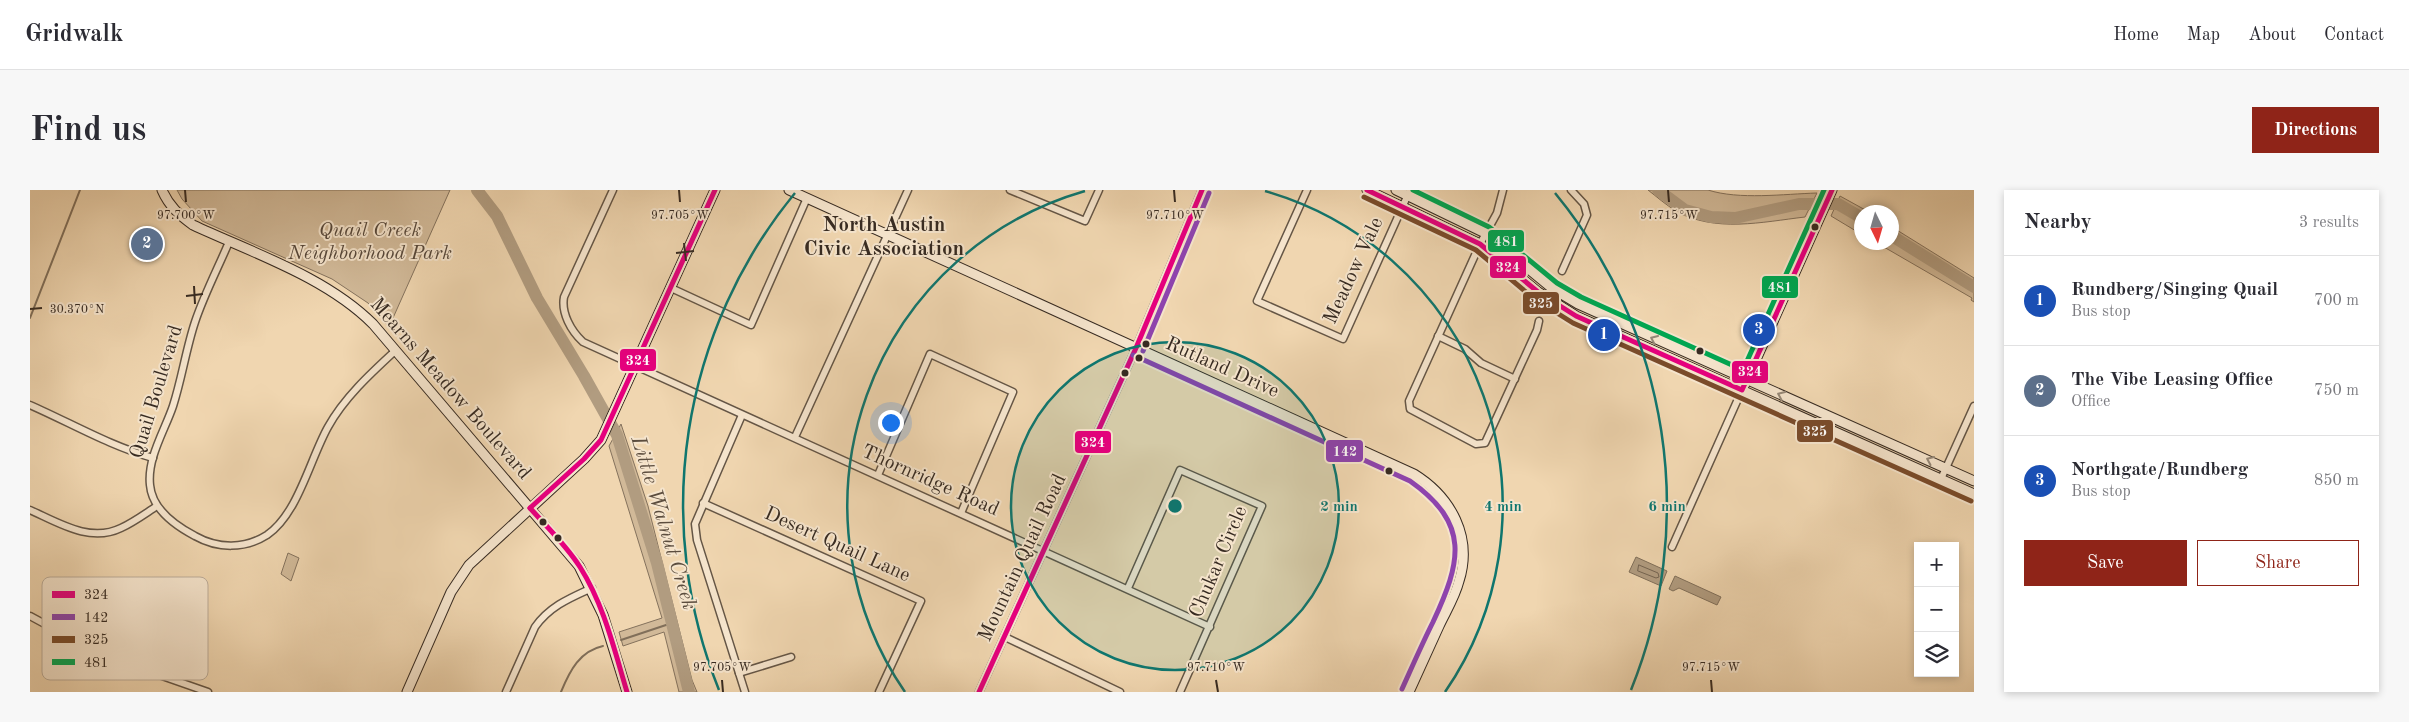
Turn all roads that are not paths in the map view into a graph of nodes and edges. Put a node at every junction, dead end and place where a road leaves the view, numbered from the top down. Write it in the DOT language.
graph roads {
  1 [pos="162,190"];
  2 [pos="613,190"];
  3 [pos="715,190"];
  4 [pos="789,190"];
  5 [pos="908,190"];
  6 [pos="1010,190"];
  7 [pos="1099,190"];
  8 [pos="1202,190"];
  9 [pos="1307,190"];
  10 [pos="1366,190"];
  11 [pos="1396,190"];
  12 [pos="1503,190"];
  13 [pos="1571,190"];
  14 [pos="1409,193"];
  15 [pos="1831,193"];
  16 [pos="807,198"];
  17 [pos="1403,206"];
  18 [pos="1485,233"];
  19 [pos="888,235"];
  20 [pos="229,242"];
  21 [pos="1480,244"];
  22 [pos="1562,271"];
  23 [pos="671,288"];
  24 [pos="1596,313"];
  25 [pos="1539,320"];
  26 [pos="1591,323"];
  27 [pos="1438,336"];
  28 [pos="1136,348"];
  29 [pos="395,351"];
  30 [pos="635,366"];
  31 [pos="1515,379"];
  32 [pos="1746,380"];
  33 [pos="1742,390"];
  34 [pos="30,405"];
  35 [pos="1974,406"];
  36 [pos="742,415"];
  37 [pos="795,438"];
  38 [pos="153,458"];
  39 [pos="1946,468"];
  40 [pos="878,476"];
  41 [pos="1942,479"];
  42 [pos="1974,480"];
  43 [pos="1974,494"];
  44 [pos="703,503"];
  45 [pos="157,506"];
  46 [pos="530,508"];
  47 [pos="30,510"];
  48 [pos="961,513"];
  49 [pos="1672,546"];
  50 [pos="1044,550"];
  51 [pos="592,588"];
  52 [pos="1128,588"];
  53 [pos="30,616"];
  54 [pos="42,622"];
  55 [pos="1210,627"];
  56 [pos="1005,637"];
  57 [pos="791,657"];
  58 [pos="739,673"];
  59 [pos="174,680"];
  60 [pos="208,692"];
  61 [pos="406,692"];
  62 [pos="506,692"];
  63 [pos="627,692"];
  64 [pos="744,692"];
  65 [pos="879,692"];
  66 [pos="979,692"];
  67 [pos="1120,692"];
  68 [pos="1180,692"];
  69 [pos="1409,692"];
  1 -- 20 [label="street, Mearns Meadow Boulevard"];
  2 -- 30 [label="street, Thornridge Road"];
  3 -- 23 [label="street"];
  4 -- 16 [label="street, Rutland Drive"];
  5 -- 19 [label="street"];
  6 -- 7 [label="street"];
  8 -- 28 [label="street, Mountain Quail Road"];
  9 -- 17 [label="street, Meadow Vale"];
  10 -- 17 [label="street"];
  11 -- 14 [label="street"];
  12 -- 18 [label="street"];
  13 -- 22 [label="street"];
  14 -- 17 [label="street, Meadow Vale"];
  14 -- 18 [label="street"];
  15 -- 32 [label="street"];
  16 -- 19 [label="street, Rutland Drive"];
  16 -- 23 [label="street"];
  17 -- 21 [label="street"];
  18 -- 21 [label="street"];
  18 -- 24 [label="street"];
  19 -- 28 [label="street, Rutland Drive"];
  19 -- 37 [label="street"];
  20 -- 29 [label="street, Mearns Meadow Boulevard"];
  20 -- 38 [label="street, Quail Boulevard"];
  21 -- 26 [label="street"];
  21 -- 27 [label="street"];
  23 -- 30 [label="street"];
  24 -- 26 [label="street"];
  32 -- 24 [label="street, one-way"];
  25 -- 31 [label="street"];
  26 -- 33 [label="street"];
  27 -- 31 [label="street"];
  27 -- 31 [label="street"];
  28 -- 50 [label="street, Mountain Quail Road"];
  28 -- 69 [label="street, Rutland Drive"];
  29 -- 45 [label="street"];
  29 -- 46 [label="street, Mearns Meadow Boulevard"];
  30 -- 36 [label="street, Thornridge Road"];
  30 -- 46 [label="street"];
  32 -- 33 [label="street"];
  39 -- 32 [label="street, one-way"];
  33 -- 41 [label="street"];
  33 -- 49 [label="street"];
  34 -- 38 [label="street"];
  35 -- 39 [label="street"];
  36 -- 37 [label="street, Thornridge Road"];
  36 -- 44 [label="street"];
  37 -- 40 [label="street, Thornridge Road"];
  38 -- 45 [label="street, Quail Boulevard"];
  39 -- 41 [label="street"];
  39 -- 42 [label="street"];
  40 -- 48 [label="street, Thornridge Road"];
  40 -- 48 [label="street"];
  41 -- 43 [label="street"];
  44 -- 58 [label="street"];
  44 -- 65 [label="street, Desert Quail Lane"];
  45 -- 47 [label="street"];
  46 -- 51 [label="street, Mearns Meadow Boulevard"];
  46 -- 61 [label="street"];
  48 -- 50 [label="street, Thornridge Road"];
  50 -- 52 [label="street, Thornridge Road"];
  50 -- 56 [label="street, Mountain Quail Road"];
  51 -- 62 [label="street"];
  51 -- 63 [label="street, Mearns Meadow Boulevard"];
  52 -- 55 [label="street, Thornridge Road"];
  52 -- 55 [label="street, Chukar Circle"];
  53 -- 54 [label="street"];
  55 -- 68 [label="street, Chukar Circle"];
  56 -- 66 [label="street, Mountain Quail Road"];
  56 -- 67 [label="street"];
  57 -- 58 [label="street"];
  58 -- 64 [label="street"];
  59 -- 60 [label="street"];
}
